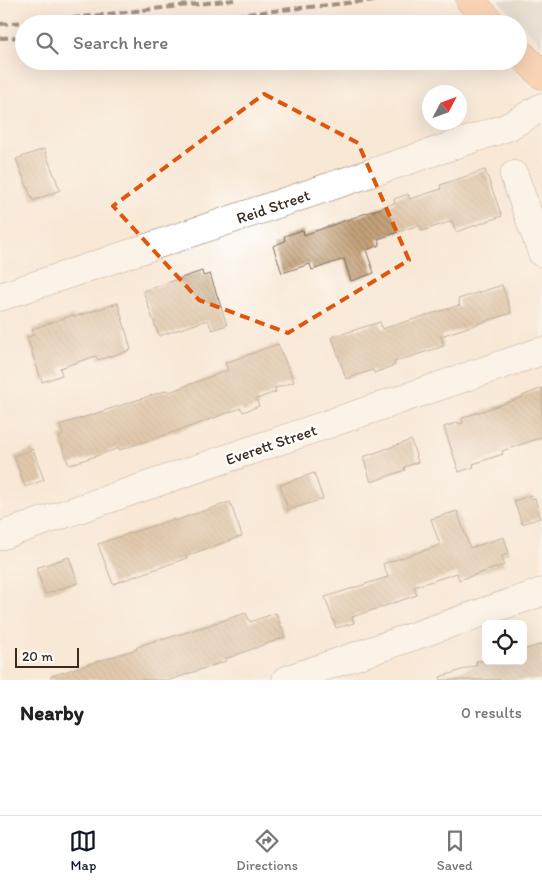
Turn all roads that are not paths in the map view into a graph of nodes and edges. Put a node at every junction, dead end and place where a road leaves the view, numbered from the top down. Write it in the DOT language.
graph roads {
  1 [pos="470,0"];
  2 [pos="484,15"];
  3 [pos="527,60"];
  4 [pos="542,75"];
  5 [pos="542,107"];
  6 [pos="514,176"];
  7 [pos="542,253"];
  8 [pos="0,297"];
  9 [pos="542,351"];
  10 [pos="0,536"];
  11 [pos="542,592"];
  12 [pos="286,680"];
  1 -- 2 [label="main road"];
  3 -- 4 [label="main road"];
  5 -- 8 [label="street, Reid Street"];
  6 -- 7 [label="street"];
  9 -- 10 [label="street, Everett Street"];
  11 -- 12 [label="street"];
}
